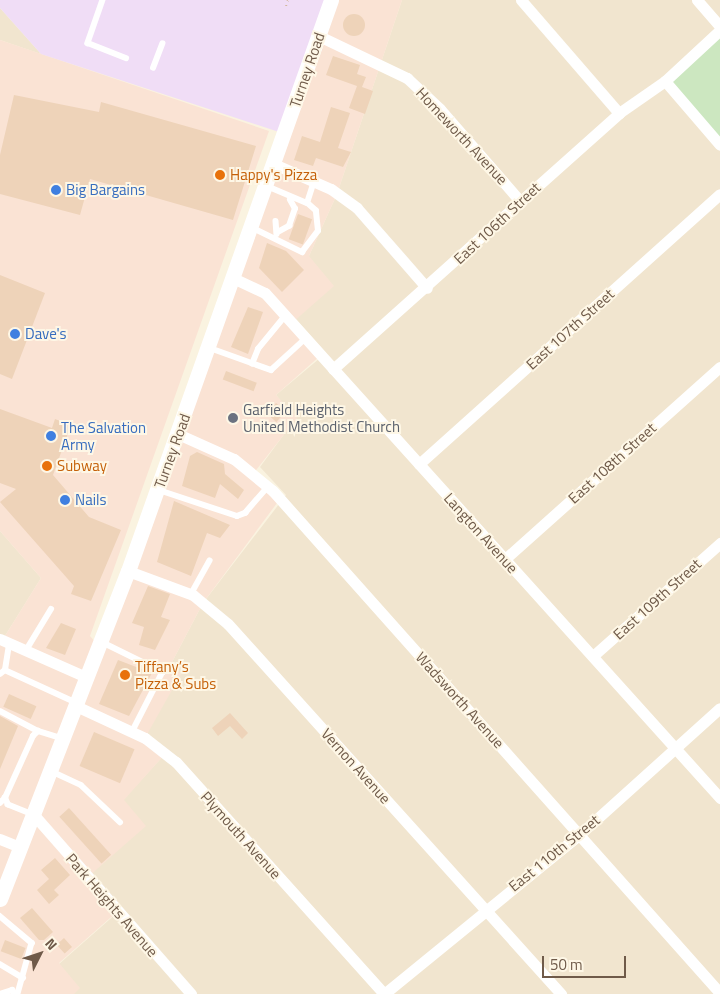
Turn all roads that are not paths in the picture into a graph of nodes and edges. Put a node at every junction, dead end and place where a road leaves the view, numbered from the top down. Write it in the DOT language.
graph roads {
  1 [pos="103,0"];
  2 [pos="331,0"];
  3 [pos="521,0"];
  4 [pos="697,0"];
  5 [pos="720,26"];
  6 [pos="720,30"];
  7 [pos="319,36"];
  8 [pos="162,44"];
  9 [pos="126,58"];
  10 [pos="153,68"];
  11 [pos="665,81"];
  12 [pos="619,113"];
  13 [pos="720,145"];
  14 [pos="274,164"];
  15 [pos="314,182"];
  16 [pos="267,186"];
  17 [pos="720,194"];
  18 [pos="291,199"];
  19 [pos="520,201"];
  20 [pos="307,202"];
  21 [pos="283,203"];
  22 [pos="276,221"];
  23 [pos="253,228"];
  24 [pos="278,232"];
  25 [pos="275,238"];
  26 [pos="235,279"];
  27 [pos="427,288"];
  28 [pos="286,316"];
  29 [pos="306,338"];
  30 [pos="210,348"];
  31 [pos="252,364"];
  32 [pos="720,367"];
  33 [pos="333,369"];
  34 [pos="178,434"];
  35 [pos="419,464"];
  36 [pos="268,487"];
  37 [pos="158,490"];
  38 [pos="720,543"];
  39 [pos="504,559"];
  40 [pos="209,561"];
  41 [pos="128,571"];
  42 [pos="190,594"];
  43 [pos="50,609"];
  44 [pos="100,641"];
  45 [pos="4,642"];
  46 [pos="25,652"];
  47 [pos="594,655"];
  48 [pos="3,672"];
  49 [pos="86,677"];
  50 [pos="76,704"];
  51 [pos="720,708"];
  52 [pos="0,711"];
  53 [pos="38,731"];
  54 [pos="134,731"];
  55 [pos="63,739"];
  56 [pos="677,747"];
  57 [pos="51,771"];
  58 [pos="5,798"];
  59 [pos="720,798"];
  60 [pos="0,803"];
  61 [pos="34,815"];
  62 [pos="120,822"];
  63 [pos="580,834"];
  64 [pos="0,839"];
  65 [pos="20,847"];
  66 [pos="0,898"];
  67 [pos="485,909"];
  68 [pos="0,916"];
  69 [pos="0,964"];
  70 [pos="24,978"];
  71 [pos="720,992"];
  72 [pos="0,994"];
  73 [pos="17,994"];
  74 [pos="191,994"];
  75 [pos="384,994"];
  76 [pos="561,994"];
  1 -- 9 [label="lane"];
  2 -- 7 [label="main road, Turney Road"];
  3 -- 12 [label="street"];
  4 -- 5 [label="street"];
  6 -- 11 [label="street, East 106th Street"];
  7 -- 14 [label="main road, Turney Road"];
  7 -- 19 [label="street, Homeworth Avenue"];
  8 -- 10 [label="lane"];
  11 -- 12 [label="street, East 106th Street"];
  11 -- 13 [label="street"];
  12 -- 19 [label="street, East 106th Street"];
  14 -- 15 [label="street"];
  14 -- 16 [label="main road, Turney Road"];
  15 -- 20 [label="lane"];
  15 -- 27 [label="street"];
  16 -- 18 [label="lane"];
  16 -- 23 [label="main road, Turney Road"];
  17 -- 35 [label="street, East 107th Street"];
  18 -- 20 [label="lane"];
  18 -- 21 [label="lane"];
  18 -- 24 [label="lane"];
  19 -- 27 [label="street, East 106th Street"];
  20 -- 25 [label="lane"];
  22 -- 24 [label="lane"];
  23 -- 25 [label="lane"];
  23 -- 26 [label="main road, Turney Road"];
  24 -- 25 [label="lane"];
  26 -- 28 [label="street, Langton Avenue"];
  26 -- 30 [label="main road, Turney Road"];
  27 -- 33 [label="street, East 106th Street"];
  28 -- 29 [label="street, Langton Avenue"];
  28 -- 31 [label="lane"];
  29 -- 31 [label="lane"];
  29 -- 33 [label="street, Langton Avenue"];
  30 -- 31 [label="lane"];
  30 -- 34 [label="main road, Turney Road"];
  32 -- 39 [label="street, East 108th Street"];
  33 -- 35 [label="street, Langton Avenue"];
  34 -- 36 [label="street, Wadsworth Avenue"];
  34 -- 37 [label="main road, Turney Road"];
  35 -- 39 [label="street, Langton Avenue"];
  36 -- 37 [label="lane"];
  36 -- 63 [label="street, Wadsworth Avenue"];
  37 -- 41 [label="main road, Turney Road"];
  38 -- 47 [label="street, East 109th Street"];
  39 -- 47 [label="street, Langton Avenue"];
  40 -- 42 [label="lane"];
  41 -- 42 [label="street, Vernon Avenue"];
  41 -- 44 [label="main road, Turney Road"];
  42 -- 67 [label="street, Vernon Avenue"];
  43 -- 46 [label="lane"];
  44 -- 49 [label="main road, Turney Road"];
  44 -- 54 [label="lane"];
  45 -- 46 [label="street"];
  45 -- 48 [label="lane"];
  46 -- 49 [label="street"];
  47 -- 56 [label="street, Langton Avenue"];
  48 -- 50 [label="lane"];
  49 -- 50 [label="main road, Turney Road"];
  50 -- 54 [label="street, Plymouth Avenue"];
  50 -- 55 [label="main road, Turney Road"];
  51 -- 56 [label="street, East 110th Street"];
  52 -- 53 [label="lane"];
  53 -- 55 [label="lane"];
  53 -- 58 [label="lane"];
  54 -- 75 [label="street, Plymouth Avenue"];
  55 -- 57 [label="main road, Turney Road"];
  56 -- 59 [label="street, Langton Avenue"];
  56 -- 63 [label="street, East 110th Street"];
  57 -- 61 [label="main road, Turney Road"];
  57 -- 62 [label="lane"];
  58 -- 60 [label="lane"];
  58 -- 61 [label="lane"];
  61 -- 65 [label="main road, Turney Road"];
  61 -- 74 [label="street, Park Heights Avenue"];
  63 -- 67 [label="street, East 110th Street"];
  63 -- 71 [label="street, Wadsworth Avenue"];
  64 -- 65 [label="street"];
  65 -- 66 [label="main road, Turney Road"];
  67 -- 75 [label="street, East 110th Street"];
  67 -- 76 [label="street, Vernon Avenue"];
  68 -- 70 [label="lane"];
  69 -- 70 [label="lane"];
  70 -- 73 [label="lane"];
  72 -- 73 [label="lane"];
}
